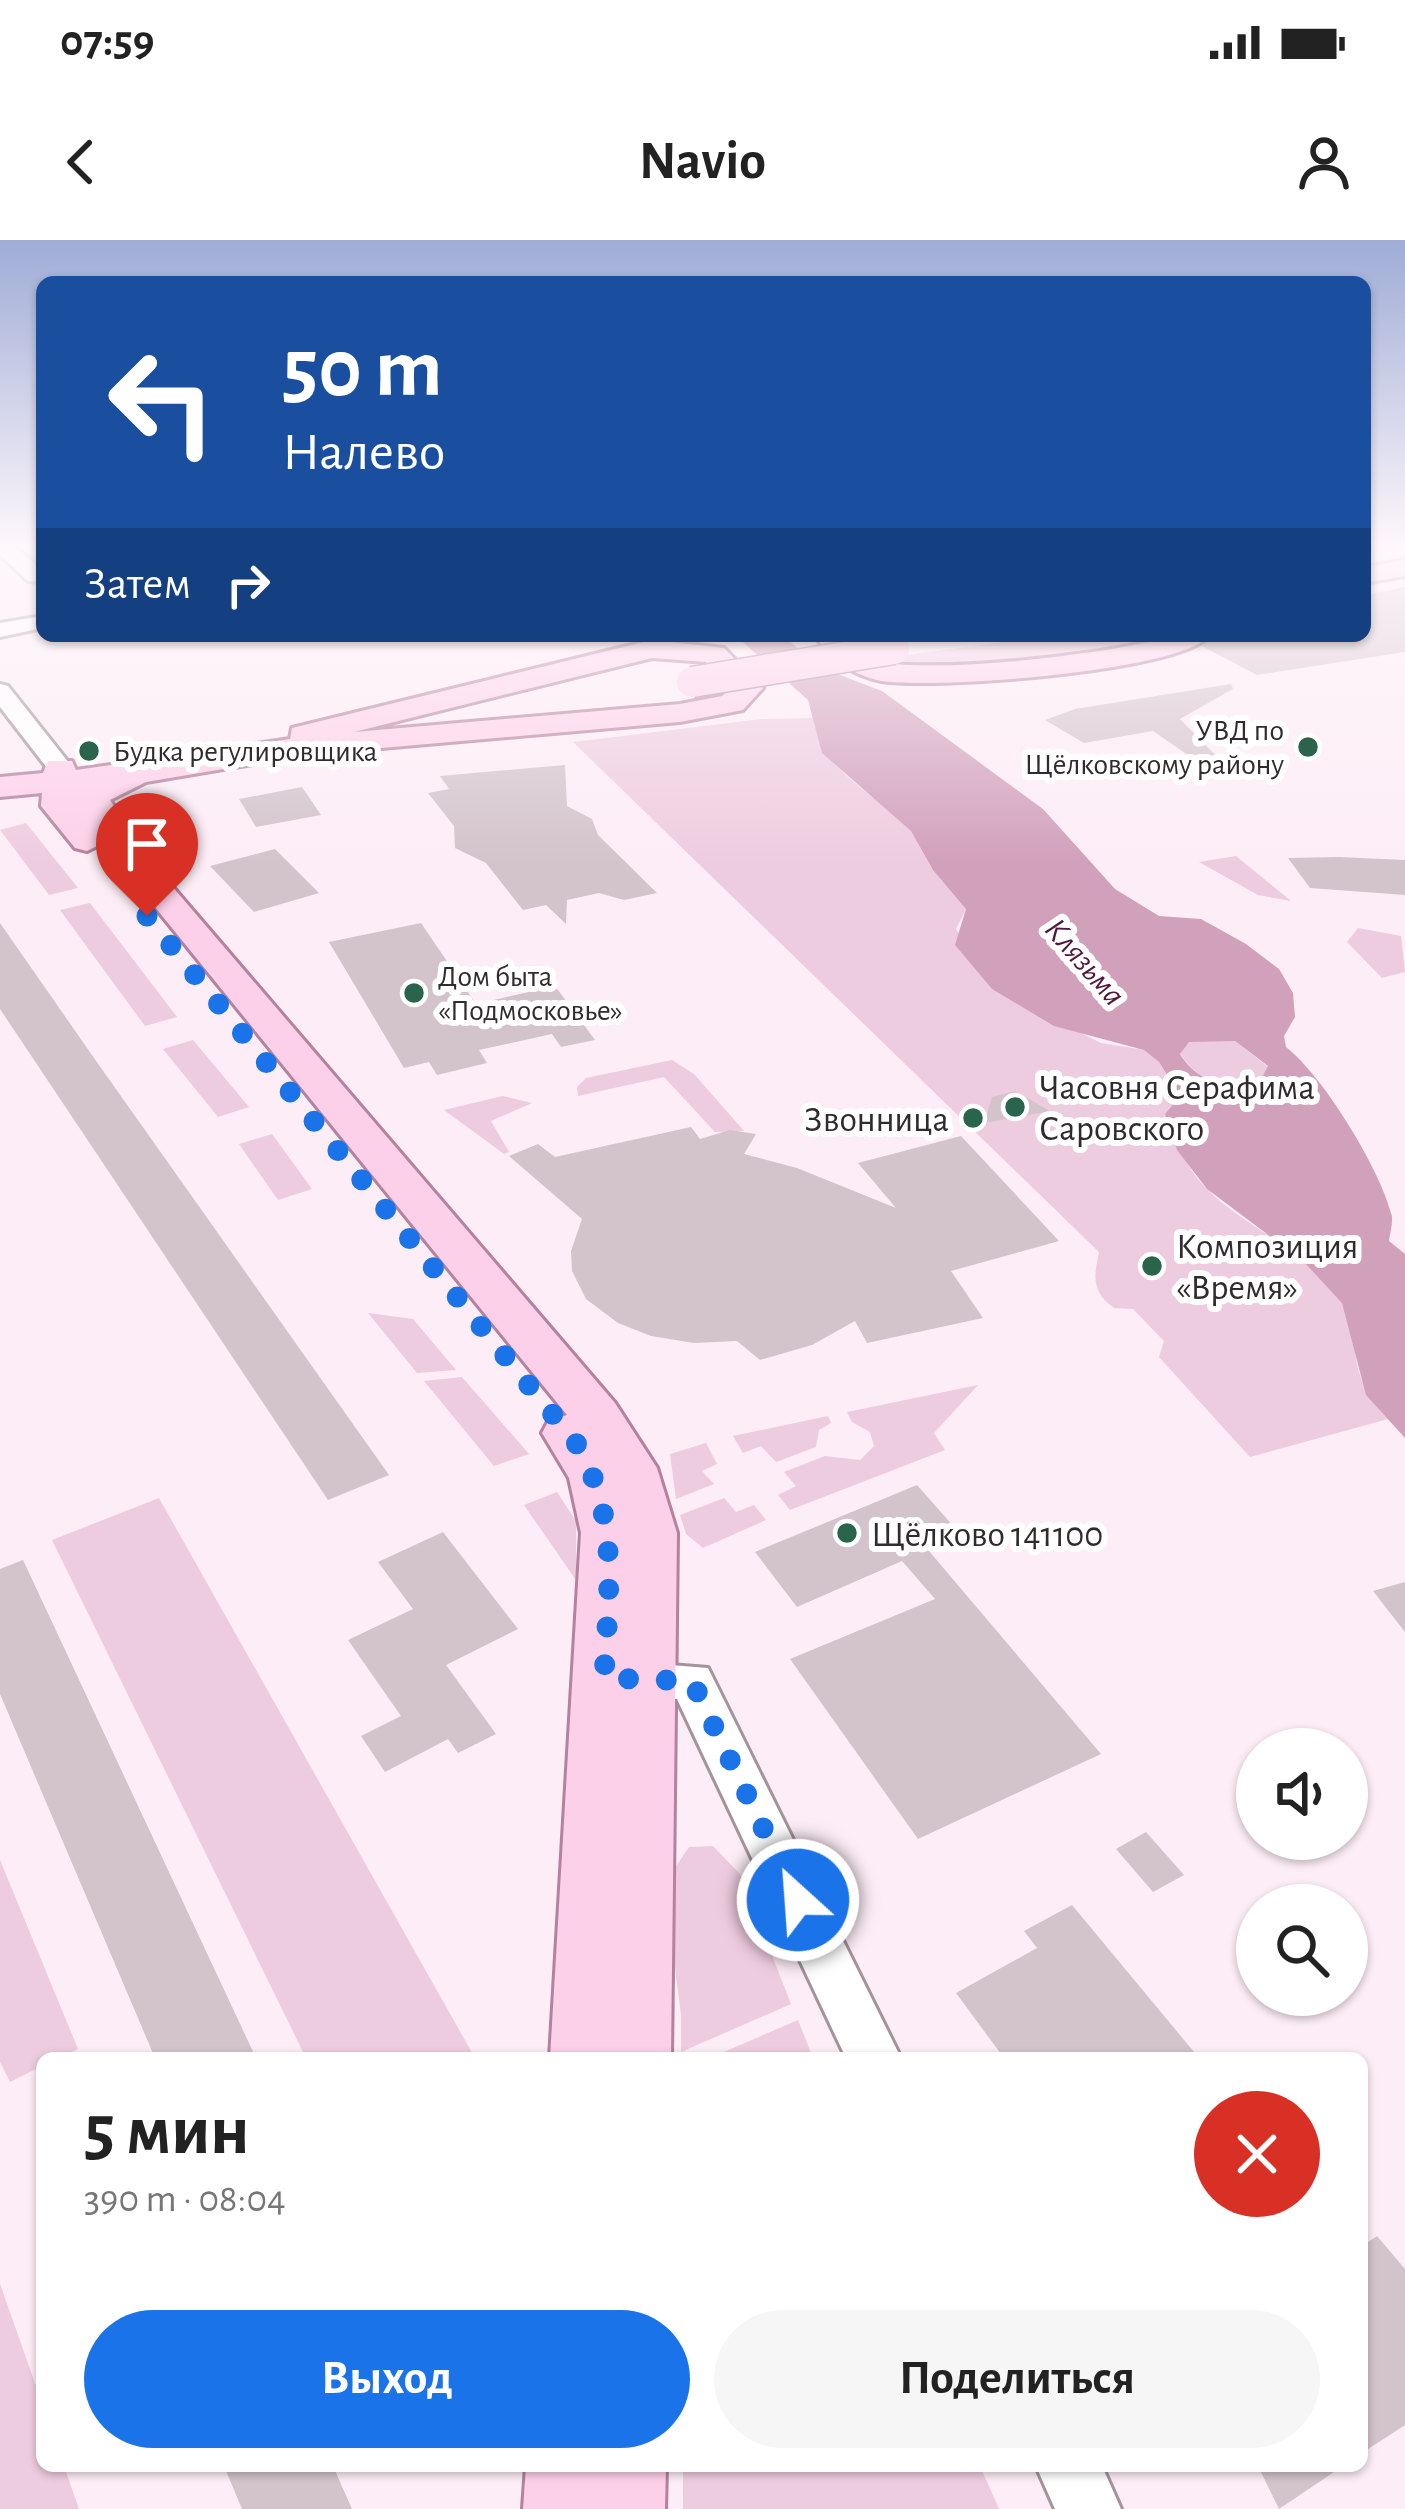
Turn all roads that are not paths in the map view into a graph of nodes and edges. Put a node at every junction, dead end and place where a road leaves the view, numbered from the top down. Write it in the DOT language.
graph roads {
  1 [pos="641,652"];
  2 [pos="688,652"];
  3 [pos="846,652"];
  4 [pos="849,652"];
  5 [pos="1101,652"];
  6 [pos="0,691"];
  7 [pos="308,740"];
  8 [pos="0,773"];
  9 [pos="60,775"];
  10 [pos="136,775"];
  11 [pos="0,787"];
  12 [pos="625,1679"];
  13 [pos="587,2052"];
  14 [pos="635,2052"];
  15 [pos="871,2052"];
  16 [pos="568,2472"];
  17 [pos="624,2472"];
  18 [pos="1071,2472"];
  19 [pos="566,2509"];
  20 [pos="622,2509"];
  21 [pos="1088,2509"];
  1 -- 7 [label="main road"];
  2 -- 7 [label="main road"];
  3 -- 7 [label="main road, bridge"];
  4 -- 5 [label="main road"];
  6 -- 9 [label="street"];
  7 -- 9 [label="main road"];
  7 -- 10 [label="main road"];
  8 -- 9 [label="main road"];
  9 -- 10 [label="main road"];
  9 -- 11 [label="main road"];
  9 -- 12 [label="main road"];
  10 -- 12 [label="main road"];
  12 -- 13 [label="main road"];
  12 -- 14 [label="main road"];
  12 -- 15 [label="street"];
  16 -- 19 [label="main road"];
  17 -- 20 [label="main road"];
  18 -- 21 [label="street"];
}
